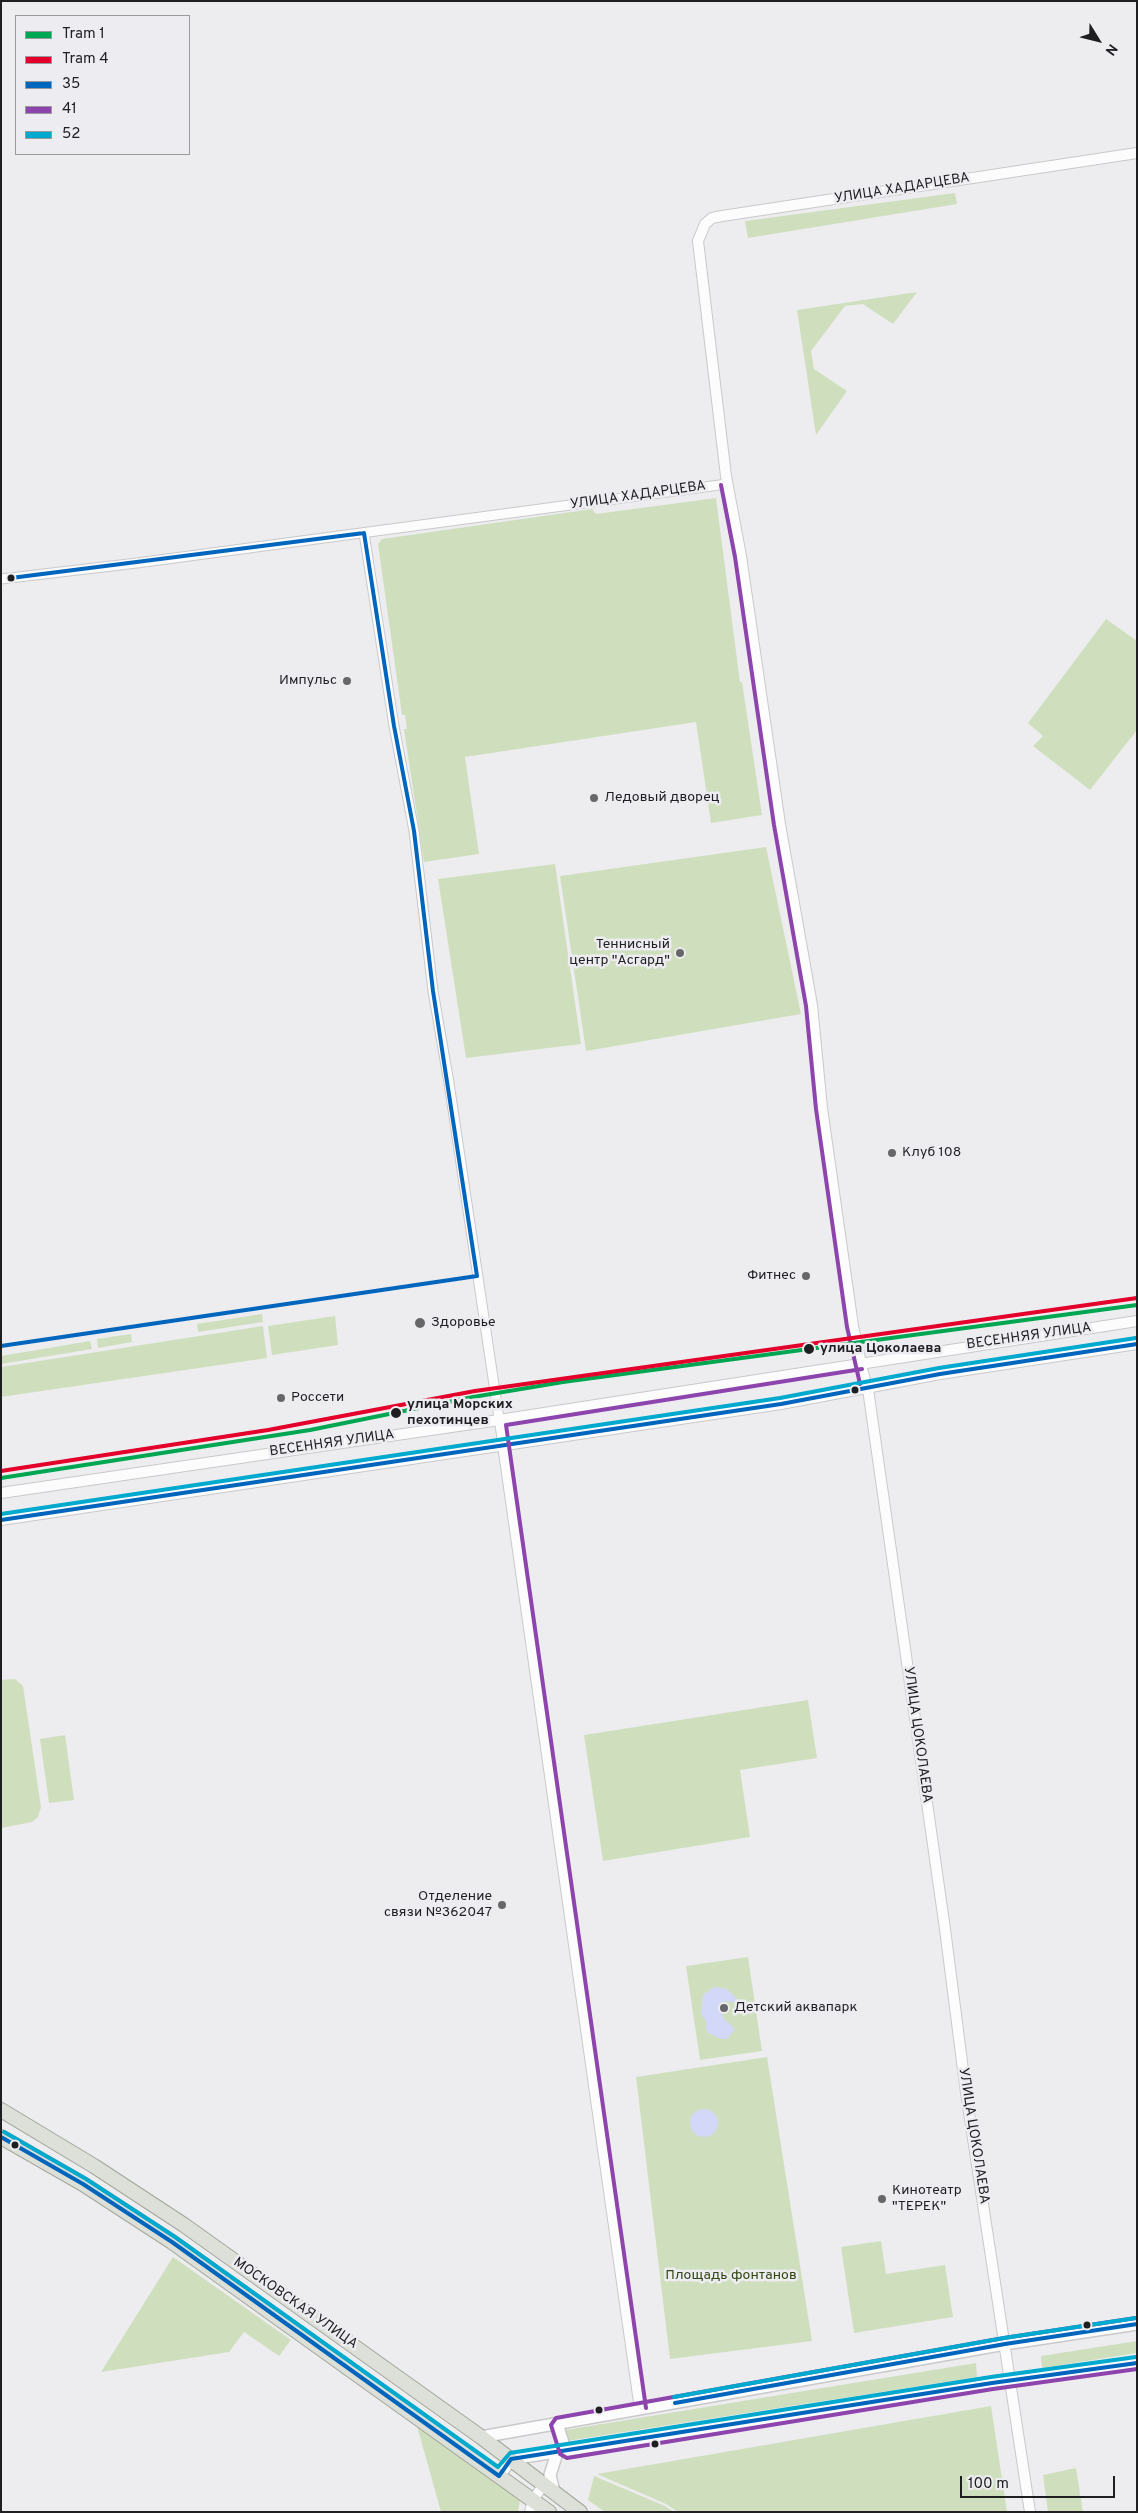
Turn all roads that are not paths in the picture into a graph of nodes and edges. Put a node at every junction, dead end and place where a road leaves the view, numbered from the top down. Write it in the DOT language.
graph roads {
  1 [pos="1137,153"];
  2 [pos="728,484"];
  3 [pos="364,533"];
  4 [pos="1,579"];
  5 [pos="1137,1321"];
  6 [pos="1137,1344"];
  7 [pos="861,1363"];
  8 [pos="868,1389"];
  9 [pos="499,1420"];
  10 [pos="503,1445"];
  11 [pos="1,1493"];
  12 [pos="1,1520"];
  13 [pos="1,2110"];
  14 [pos="1,2137"];
  15 [pos="1137,2324"];
  16 [pos="1005,2344"];
  17 [pos="1137,2363"];
  18 [pos="1010,2380"];
  19 [pos="640,2409"];
  20 [pos="557,2424"];
  21 [pos="481,2437"];
  22 [pos="562,2453"];
  23 [pos="512,2459"];
  24 [pos="499,2476"];
  25 [pos="556,2497"];
  26 [pos="531,2506"];
  27 [pos="549,2512"];
  28 [pos="580,2512"];
  29 [pos="1030,2512"];
  1 -- 2 [label="street, УЛИЦА ХАДАРЦЕВА"];
  2 -- 3 [label="street, УЛИЦА ХАДАРЦЕВА"];
  2 -- 7 [label="street, УЛИЦА ЦОКОЛАЕВА"];
  3 -- 4 [label="street, УЛИЦА ХАДАРЦЕВА"];
  3 -- 9 [label="street"];
  5 -- 7 [label="street, ВЕСЕННЯЯ УЛИЦА"];
  6 -- 8 [label="street, ВЕСЕННЯЯ УЛИЦА"];
  7 -- 8 [label="street, УЛИЦА ЦОКОЛАЕВА"];
  7 -- 9 [label="street, ВЕСЕННЯЯ УЛИЦА"];
  8 -- 10 [label="street, ВЕСЕННЯЯ УЛИЦА"];
  8 -- 16 [label="street, УЛИЦА ЦОКОЛАЕВА"];
  9 -- 10 [label="street"];
  9 -- 11 [label="street, ВЕСЕННЯЯ УЛИЦА"];
  10 -- 12 [label="street, ВЕСЕННЯЯ УЛИЦА"];
  10 -- 19 [label="street"];
  13 -- 21 [label="highway, МОСКОВСКАЯ УЛИЦА"];
  14 -- 24 [label="highway, МОСКОВСКАЯ УЛИЦА"];
  15 -- 16 [label="main road"];
  16 -- 18 [label="street, УЛИЦА ЦОКОЛАЕВА"];
  16 -- 19 [label="main road"];
  17 -- 18 [label="main road"];
  18 -- 22 [label="main road"];
  18 -- 29 [label="street, УЛИЦА ЦОКОЛАЕВА"];
  19 -- 20 [label="main road"];
  20 -- 21 [label="main road"];
  20 -- 22 [label="main road"];
  21 -- 23 [label="highway, МОСКОВСКАЯ УЛИЦА"];
  22 -- 23 [label="main road"];
  22 -- 25 [label="main road"];
  23 -- 24 [label="main road"];
  23 -- 25 [label="highway, МОСКОВСКАЯ УЛИЦА"];
  24 -- 26 [label="highway, МОСКОВСКАЯ УЛИЦА"];
  25 -- 26 [label="street"];
  25 -- 28 [label="highway, МОСКОВСКАЯ УЛИЦА"];
  26 -- 27 [label="highway, МОСКОВСКАЯ УЛИЦА"];
}
